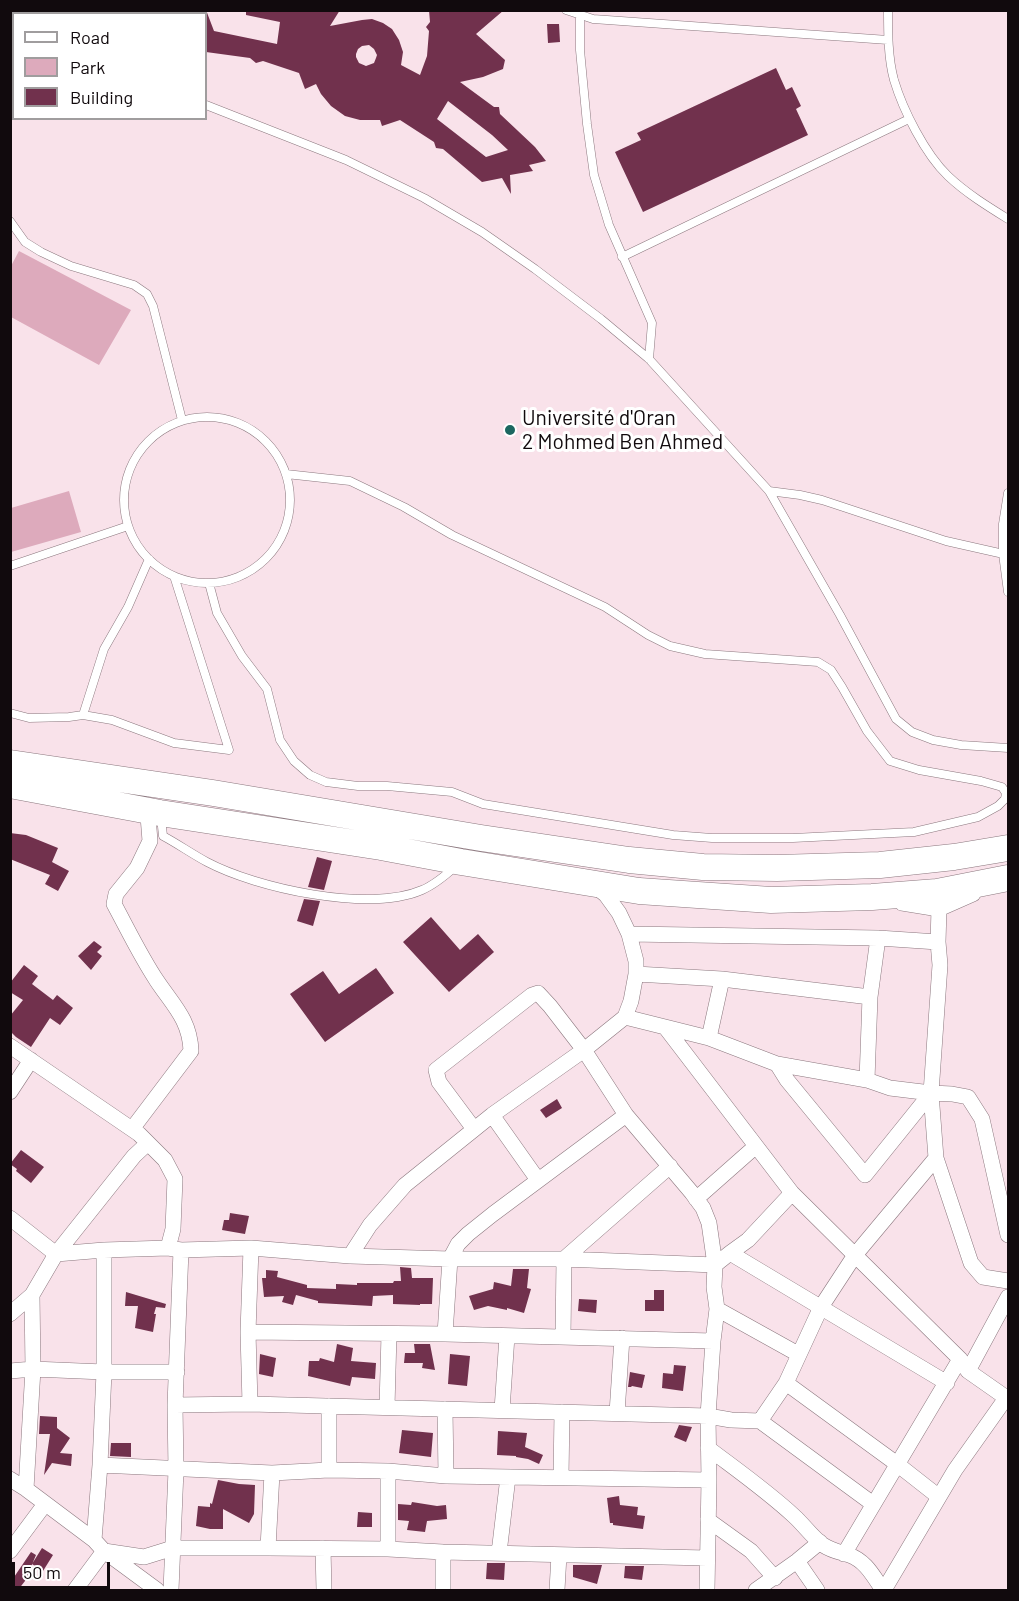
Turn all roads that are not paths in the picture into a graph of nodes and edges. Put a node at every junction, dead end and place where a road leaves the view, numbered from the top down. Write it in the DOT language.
graph roads {
  1 [pos="566,10"];
  2 [pos="888,10"];
  3 [pos="580,13"];
  4 [pos="888,40"];
  5 [pos="207,105"];
  6 [pos="909,119"];
  7 [pos="1008,219"];
  8 [pos="10,221"];
  9 [pos="622,257"];
  10 [pos="649,359"];
  11 [pos="182,420"];
  12 [pos="286,474"];
  13 [pos="769,491"];
  14 [pos="1008,493"];
  15 [pos="128,526"];
  16 [pos="1006,555"];
  17 [pos="149,559"];
  18 [pos="10,566"];
  19 [pos="174,576"];
  20 [pos="209,583"];
  21 [pos="1008,592"];
  22 [pos="10,713"];
  23 [pos="82,715"];
  24 [pos="1008,748"];
  25 [pos="17,763"];
  26 [pos="10,785"];
  27 [pos="10,797"];
  28 [pos="154,814"];
  29 [pos="1008,848"];
  30 [pos="461,862"];
  31 [pos="1000,880"];
  32 [pos="588,881"];
  33 [pos="639,891"];
  34 [pos="872,897"];
  35 [pos="939,909"];
  36 [pos="626,929"];
  37 [pos="878,938"];
  38 [pos="938,942"];
  39 [pos="636,974"];
  40 [pos="722,980"];
  41 [pos="870,997"];
  42 [pos="625,1017"];
  43 [pos="664,1027"];
  44 [pos="709,1038"];
  45 [pos="10,1046"];
  46 [pos="584,1050"];
  47 [pos="31,1060"];
  48 [pos="777,1064"];
  49 [pos="867,1080"];
  50 [pos="10,1092"];
  51 [pos="931,1093"];
  52 [pos="492,1115"];
  53 [pos="626,1115"];
  54 [pos="132,1129"];
  55 [pos="474,1129"];
  56 [pos="148,1143"];
  57 [pos="756,1146"];
  58 [pos="936,1158"];
  59 [pos="670,1166"];
  60 [pos="538,1180"];
  61 [pos="792,1193"];
  62 [pos="696,1199"];
  63 [pos="10,1218"];
  64 [pos="1008,1235"];
  65 [pos="251,1248"];
  66 [pos="175,1249"];
  67 [pos="104,1250"];
  68 [pos="730,1253"];
  69 [pos="56,1254"];
  70 [pos="855,1255"];
  71 [pos="350,1256"];
  72 [pos="450,1259"];
  73 [pos="564,1259"];
  74 [pos="715,1265"];
  75 [pos="1008,1281"];
  76 [pos="32,1295"];
  77 [pos="1008,1297"];
  78 [pos="821,1307"];
  79 [pos="717,1309"];
  80 [pos="10,1314"];
  81 [pos="249,1332"];
  82 [pos="389,1334"];
  83 [pos="445,1334"];
  84 [pos="507,1335"];
  85 [pos="562,1337"];
  86 [pos="621,1338"];
  87 [pos="713,1341"];
  88 [pos="798,1354"];
  89 [pos="964,1365"];
  90 [pos="33,1369"];
  91 [pos="10,1371"];
  92 [pos="104,1372"];
  93 [pos="177,1372"];
  94 [pos="786,1383"];
  95 [pos="947,1383"];
  96 [pos="1007,1399"];
  97 [pos="250,1404"];
  98 [pos="175,1405"];
  99 [pos="330,1406"];
  100 [pos="387,1407"];
  101 [pos="445,1409"];
  102 [pos="502,1410"];
  103 [pos="562,1412"];
  104 [pos="617,1413"];
  105 [pos="708,1416"];
  106 [pos="760,1421"];
  107 [pos="708,1448"];
  108 [pos="897,1464"];
  109 [pos="100,1465"];
  110 [pos="177,1470"];
  111 [pos="328,1470"];
  112 [pos="388,1471"];
  113 [pos="272,1473"];
  114 [pos="446,1476"];
  115 [pos="508,1477"];
  116 [pos="561,1477"];
  117 [pos="10,1479"];
  118 [pos="709,1480"];
  119 [pos="27,1490"];
  120 [pos="939,1497"];
  121 [pos="45,1504"];
  122 [pos="873,1504"];
  123 [pos="708,1520"];
  124 [pos="820,1542"];
  125 [pos="99,1545"];
  126 [pos="173,1548"];
  127 [pos="268,1548"];
  128 [pos="323,1548"];
  129 [pos="388,1549"];
  130 [pos="10,1551"];
  131 [pos="443,1552"];
  132 [pos="499,1554"];
  133 [pos="844,1554"];
  134 [pos="559,1555"];
  135 [pos="707,1558"];
  136 [pos="797,1561"];
  137 [pos="775,1578"];
  138 [pos="75,1590"];
  139 [pos="157,1590"];
  140 [pos="171,1590"];
  141 [pos="324,1590"];
  142 [pos="442,1590"];
  143 [pos="557,1590"];
  144 [pos="707,1590"];
  145 [pos="756,1590"];
  146 [pos="817,1590"];
  147 [pos="884,1590"];
  1 -- 3 [label="lane"];
  2 -- 4 [label="lane"];
  3 -- 4 [label="lane"];
  3 -- 9 [label="lane"];
  4 -- 6 [label="lane"];
  5 -- 10 [label="lane"];
  6 -- 7 [label="lane"];
  6 -- 9 [label="lane"];
  8 -- 11 [label="lane"];
  9 -- 10 [label="lane"];
  10 -- 13 [label="lane"];
  11 -- 12 [label="lane"];
  11 -- 15 [label="lane"];
  12 -- 20 [label="lane"];
  12 -- 20 [label="lane"];
  13 -- 16 [label="lane"];
  13 -- 24 [label="lane"];
  14 -- 16 [label="lane"];
  15 -- 17 [label="lane"];
  15 -- 18 [label="lane"];
  16 -- 21 [label="lane"];
  17 -- 19 [label="lane"];
  17 -- 23 [label="lane"];
  19 -- 20 [label="lane"];
  19 -- 23 [label="lane"];
  22 -- 23 [label="lane"];
  25 -- 29 [label="highway"];
  26 -- 28 [label="highway"];
  27 -- 28 [label="street"];
  28 -- 30 [label="highway"];
  28 -- 30 [label="lane"];
  28 -- 54 [label="street"];
  30 -- 32 [label="highway"];
  31 -- 34 [label="highway"];
  31 -- 35 [label="street"];
  32 -- 33 [label="highway"];
  32 -- 36 [label="street"];
  33 -- 34 [label="highway"];
  33 -- 36 [label="street"];
  34 -- 35 [label="street"];
  35 -- 38 [label="street"];
  36 -- 37 [label="street"];
  36 -- 39 [label="street"];
  37 -- 38 [label="street"];
  37 -- 41 [label="street"];
  38 -- 51 [label="street"];
  39 -- 40 [label="street"];
  39 -- 42 [label="street"];
  40 -- 41 [label="street"];
  40 -- 44 [label="street"];
  41 -- 49 [label="street"];
  42 -- 43 [label="street"];
  42 -- 46 [label="street"];
  43 -- 44 [label="street"];
  43 -- 57 [label="street"];
  44 -- 48 [label="street"];
  45 -- 47 [label="street"];
  46 -- 52 [label="street"];
  46 -- 53 [label="street"];
  46 -- 55 [label="street"];
  47 -- 50 [label="street"];
  47 -- 54 [label="street"];
  48 -- 49 [label="street"];
  48 -- 51 [label="street"];
  49 -- 51 [label="street"];
  51 -- 58 [label="street"];
  51 -- 64 [label="street"];
  52 -- 55 [label="street"];
  52 -- 60 [label="street"];
  53 -- 59 [label="street"];
  53 -- 60 [label="street"];
  54 -- 56 [label="street"];
  55 -- 71 [label="street"];
  56 -- 66 [label="street"];
  56 -- 69 [label="street"];
  57 -- 61 [label="street"];
  57 -- 62 [label="street"];
  58 -- 70 [label="street"];
  58 -- 75 [label="street"];
  59 -- 62 [label="street"];
  59 -- 73 [label="street"];
  60 -- 72 [label="street"];
  61 -- 68 [label="street"];
  61 -- 70 [label="street"];
  62 -- 74 [label="street"];
  63 -- 69 [label="street"];
  65 -- 66 [label="street"];
  65 -- 71 [label="street"];
  65 -- 81 [label="street"];
  66 -- 67 [label="street"];
  66 -- 93 [label="street"];
  67 -- 69 [label="street"];
  67 -- 92 [label="street"];
  68 -- 74 [label="street"];
  68 -- 78 [label="street"];
  69 -- 76 [label="street"];
  70 -- 78 [label="street"];
  70 -- 89 [label="street"];
  71 -- 72 [label="street"];
  72 -- 73 [label="street"];
  72 -- 83 [label="street"];
  73 -- 74 [label="street"];
  73 -- 85 [label="street"];
  74 -- 79 [label="street"];
  76 -- 80 [label="street"];
  76 -- 90 [label="street"];
  77 -- 89 [label="street"];
  78 -- 88 [label="street"];
  78 -- 95 [label="street"];
  79 -- 87 [label="street"];
  79 -- 88 [label="street"];
  81 -- 82 [label="street"];
  81 -- 97 [label="street"];
  82 -- 83 [label="street"];
  82 -- 100 [label="street"];
  83 -- 84 [label="street"];
  84 -- 85 [label="street"];
  84 -- 102 [label="street"];
  85 -- 86 [label="street"];
  86 -- 87 [label="street"];
  86 -- 104 [label="street"];
  87 -- 105 [label="street"];
  88 -- 94 [label="street"];
  89 -- 95 [label="street"];
  89 -- 96 [label="street"];
  90 -- 91 [label="street"];
  90 -- 92 [label="street"];
  90 -- 119 [label="street"];
  92 -- 93 [label="street"];
  92 -- 109 [label="street"];
  93 -- 98 [label="street"];
  94 -- 106 [label="street"];
  94 -- 108 [label="street"];
  95 -- 108 [label="street"];
  96 -- 120 [label="street"];
  97 -- 98 [label="street"];
  97 -- 99 [label="street"];
  98 -- 110 [label="street"];
  99 -- 100 [label="street"];
  99 -- 111 [label="street"];
  100 -- 101 [label="street"];
  101 -- 102 [label="street"];
  101 -- 114 [label="street"];
  102 -- 103 [label="street"];
  103 -- 104 [label="street"];
  103 -- 116 [label="street"];
  104 -- 105 [label="street"];
  105 -- 106 [label="street"];
  105 -- 107 [label="street"];
  106 -- 122 [label="street"];
  107 -- 118 [label="street"];
  107 -- 124 [label="street"];
  108 -- 120 [label="street"];
  108 -- 122 [label="street"];
  109 -- 110 [label="street"];
  109 -- 125 [label="street"];
  110 -- 113 [label="street"];
  110 -- 126 [label="street"];
  111 -- 112 [label="street"];
  111 -- 113 [label="street"];
  112 -- 114 [label="street"];
  112 -- 129 [label="street"];
  113 -- 127 [label="street"];
  114 -- 115 [label="street"];
  115 -- 116 [label="street"];
  115 -- 132 [label="street"];
  116 -- 118 [label="street"];
  117 -- 119 [label="street"];
  118 -- 123 [label="street"];
  119 -- 121 [label="street"];
  120 -- 147 [label="street"];
  121 -- 125 [label="street"];
  121 -- 130 [label="street"];
  122 -- 133 [label="street"];
  123 -- 135 [label="street"];
  123 -- 137 [label="street"];
  124 -- 133 [label="street"];
  124 -- 136 [label="street"];
  125 -- 126 [label="street"];
  125 -- 138 [label="street"];
  125 -- 139 [label="street"];
  126 -- 127 [label="street"];
  126 -- 140 [label="street"];
  127 -- 128 [label="street"];
  128 -- 129 [label="street"];
  128 -- 141 [label="street"];
  129 -- 131 [label="street"];
  131 -- 132 [label="street"];
  131 -- 142 [label="street"];
  132 -- 134 [label="street"];
  133 -- 147 [label="street"];
  134 -- 135 [label="street"];
  134 -- 143 [label="street"];
  135 -- 144 [label="street"];
  136 -- 137 [label="street"];
  136 -- 146 [label="street"];
  137 -- 145 [label="street"];
}
